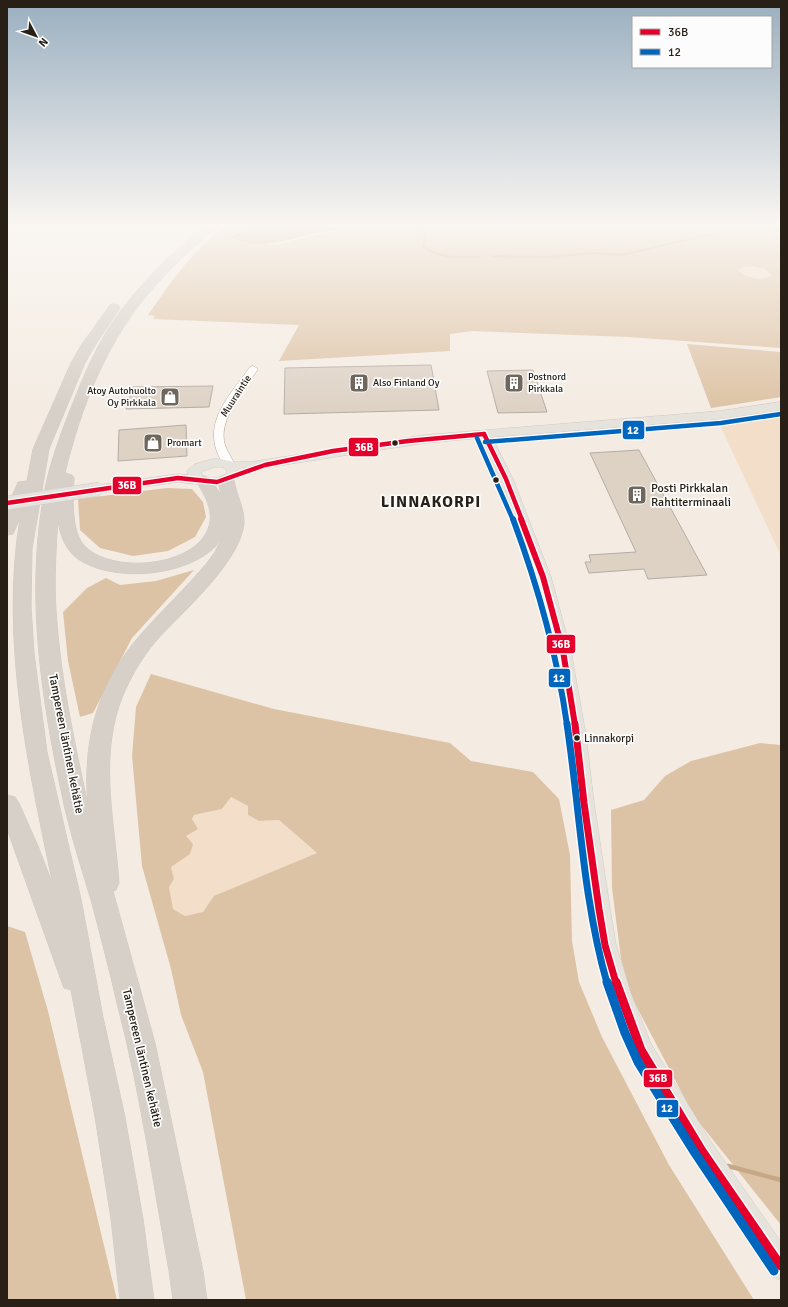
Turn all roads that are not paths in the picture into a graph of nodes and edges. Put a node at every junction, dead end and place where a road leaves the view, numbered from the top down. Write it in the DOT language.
graph roads {
  1 [pos="132,287"];
  2 [pos="147,287"];
  3 [pos="253,369"];
  4 [pos="781,406"];
  5 [pos="484,434"];
  6 [pos="220,447"];
  7 [pos="41,448"];
  8 [pos="63,452"];
  9 [pos="229,472"];
  10 [pos="202,473"];
  11 [pos="7,503"];
  12 [pos="7,530"];
  13 [pos="7,803"];
  14 [pos="108,914"];
  15 [pos="89,1017"];
  16 [pos="781,1266"];
  17 [pos="137,1300"];
  18 [pos="190,1300"];
  1 -- 7 [label="highway"];
  2 -- 8 [label="highway, Tampereen läntinen kehätie"];
  3 -- 6 [label="street, Muuraintie"];
  4 -- 5 [label="main road"];
  5 -- 9 [label="main road"];
  5 -- 16 [label="main road"];
  6 -- 9 [label="street, Muuraintie"];
  6 -- 10 [label="street"];
  7 -- 12 [label="highway"];
  7 -- 15 [label="highway"];
  8 -- 10 [label="highway"];
  8 -- 14 [label="highway, Tampereen läntinen kehätie"];
  9 -- 10 [label="main road"];
  9 -- 10 [label="main road"];
  9 -- 14 [label="highway"];
  10 -- 11 [label="main road, bridge"];
  13 -- 15 [label="highway"];
  14 -- 18 [label="highway, Tampereen läntinen kehätie"];
  15 -- 17 [label="highway"];
}
